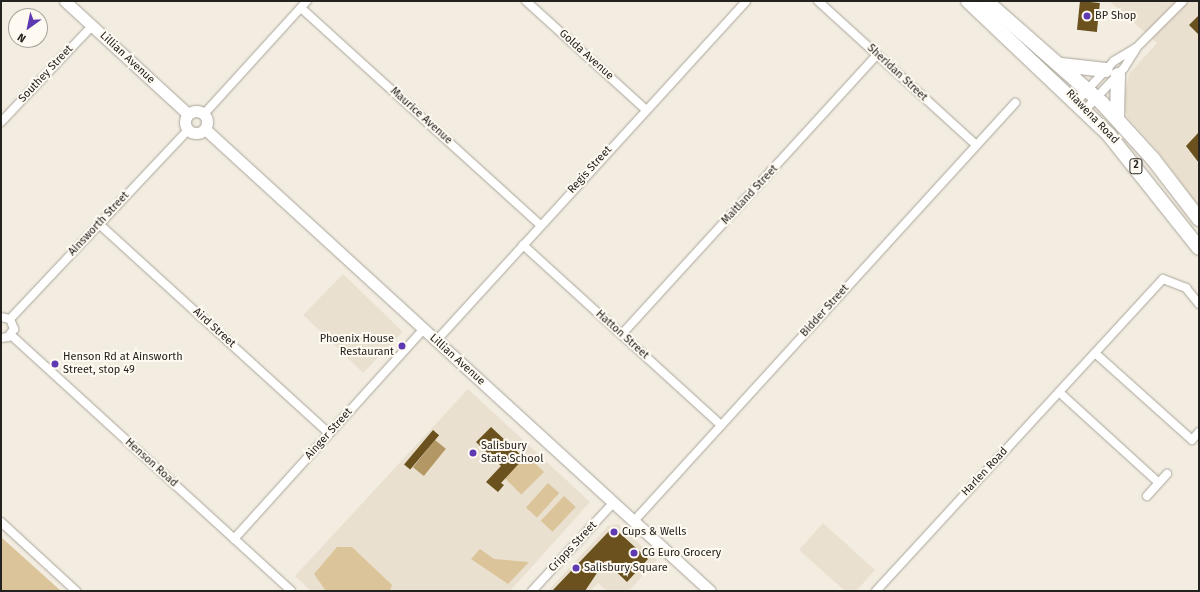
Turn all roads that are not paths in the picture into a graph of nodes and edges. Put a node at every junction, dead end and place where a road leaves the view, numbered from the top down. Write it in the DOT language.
graph roads {
  1 [pos="65,1"];
  2 [pos="307,1"];
  3 [pos="526,1"];
  4 [pos="746,1"];
  5 [pos="818,1"];
  6 [pos="968,1"];
  7 [pos="986,1"];
  8 [pos="1183,1"];
  9 [pos="301,8"];
  10 [pos="92,26"];
  11 [pos="1136,48"];
  12 [pos="877,55"];
  13 [pos="1061,65"];
  14 [pos="1112,72"];
  15 [pos="1093,94"];
  16 [pos="1015,103"];
  17 [pos="1081,106"];
  18 [pos="646,110"];
  19 [pos="188,114"];
  20 [pos="204,114"];
  21 [pos="1117,118"];
  22 [pos="1,122"];
  23 [pos="205,129"];
  24 [pos="188,130"];
  25 [pos="976,145"];
  26 [pos="1199,219"];
  27 [pos="99,224"];
  28 [pos="540,225"];
  29 [pos="523,245"];
  30 [pos="1199,248"];
  31 [pos="1199,304"];
  32 [pos="1,317"];
  33 [pos="10,319"];
  34 [pos="424,329"];
  35 [pos="622,334"];
  36 [pos="11,335"];
  37 [pos="1,338"];
  38 [pos="436,340"];
  39 [pos="1094,353"];
  40 [pos="1059,392"];
  41 [pos="721,425"];
  42 [pos="1199,432"];
  43 [pos="329,433"];
  44 [pos="1167,474"];
  45 [pos="1159,483"];
  46 [pos="1147,496"];
  47 [pos="614,502"];
  48 [pos="634,521"];
  49 [pos="1,522"];
  50 [pos="234,539"];
  51 [pos="76,591"];
  52 [pos="291,591"];
  53 [pos="532,591"];
  54 [pos="710,591"];
  55 [pos="876,591"];
  1 -- 10 [label="street, Lillian Avenue"];
  2 -- 9 [label="street"];
  3 -- 18 [label="street, Golda Avenue"];
  4 -- 18 [label="street, Regis Street"];
  5 -- 12 [label="street, Sheridan Street"];
  6 -- 17 [label="highway, Riawena Road / 2"];
  7 -- 13 [label="highway, Riawena Road / 2"];
  8 -- 11 [label="street"];
  9 -- 20 [label="street"];
  9 -- 28 [label="street, Maurice Avenue"];
  10 -- 19 [label="street, Lillian Avenue"];
  10 -- 22 [label="street, Southey Street"];
  11 -- 14 [label="street"];
  11 -- 14 [label="street"];
  12 -- 25 [label="street, Sheridan Street"];
  12 -- 35 [label="street, Maitland Street"];
  13 -- 14 [label="highway"];
  13 -- 15 [label="highway, Riawena Road / 2"];
  14 -- 15 [label="street"];
  14 -- 15 [label="street"];
  14 -- 21 [label="highway"];
  15 -- 17 [label="street"];
  15 -- 17 [label="street"];
  15 -- 21 [label="highway, Riawena Road / 2"];
  16 -- 25 [label="street, Bidder Street"];
  17 -- 30 [label="highway, Riawena Road / 2"];
  18 -- 28 [label="street, Regis Street"];
  19 -- 20 [label="street"];
  19 -- 24 [label="street"];
  20 -- 23 [label="street"];
  21 -- 26 [label="highway, Riawena Road / 2"];
  23 -- 24 [label="street"];
  23 -- 34 [label="street, Lillian Avenue"];
  24 -- 27 [label="street, Ainsworth Street"];
  25 -- 41 [label="street, Bidder Street"];
  27 -- 33 [label="street, Ainsworth Street"];
  27 -- 43 [label="street, Aird Street"];
  28 -- 29 [label="street, Regis Street"];
  29 -- 35 [label="street, Hatton Street"];
  29 -- 38 [label="street, Regis Street"];
  31 -- 39 [label="street, Harlen Road"];
  32 -- 33 [label="street"];
  33 -- 36 [label="street"];
  34 -- 38 [label="street, Lillian Avenue"];
  34 -- 43 [label="street, Ainger Street"];
  35 -- 41 [label="street, Hatton Street"];
  36 -- 37 [label="street"];
  36 -- 50 [label="street, Henson Road"];
  38 -- 47 [label="street, Lillian Avenue"];
  39 -- 40 [label="street, Harlen Road"];
  39 -- 42 [label="street"];
  40 -- 45 [label="street"];
  40 -- 55 [label="street, Harlen Road"];
  41 -- 48 [label="street, Bidder Street"];
  43 -- 50 [label="street, Ainger Street"];
  44 -- 45 [label="street"];
  45 -- 46 [label="street"];
  47 -- 48 [label="street, Lillian Avenue"];
  47 -- 53 [label="street, Cripps Street"];
  48 -- 54 [label="street, Lillian Avenue"];
  49 -- 51 [label="street"];
  50 -- 52 [label="street, Henson Road"];
}
